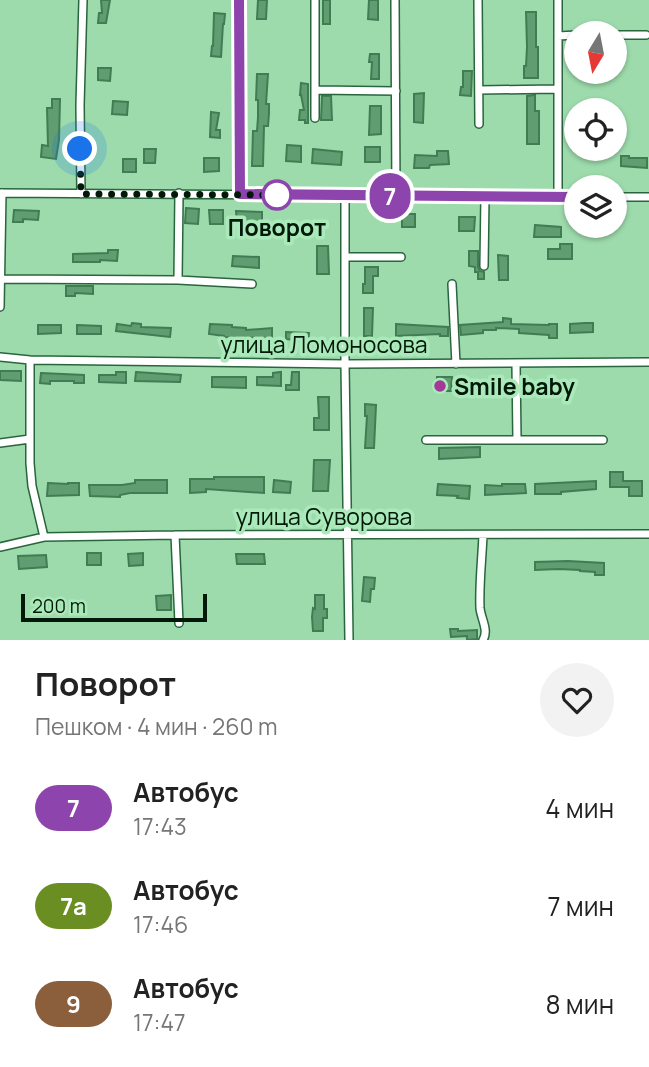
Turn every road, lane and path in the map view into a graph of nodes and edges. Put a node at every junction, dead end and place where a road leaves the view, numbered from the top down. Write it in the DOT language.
graph roads {
  1 [pos="83,0"];
  2 [pos="239,0"];
  3 [pos="315,0"];
  4 [pos="395,0"];
  5 [pos="478,0"];
  6 [pos="558,0"];
  7 [pos="627,35"];
  8 [pos="646,35"];
  9 [pos="558,36"];
  10 [pos="564,36"];
  11 [pos="557,89"];
  12 [pos="315,90"];
  13 [pos="479,90"];
  14 [pos="396,91"];
  15 [pos="315,118"];
  16 [pos="479,124"];
  17 [pos="1,193"];
  18 [pos="179,193"];
  19 [pos="81,194"];
  20 [pos="240,194"];
  21 [pos="345,196"];
  22 [pos="396,196"];
  23 [pos="485,196"];
  24 [pos="558,197"];
  25 [pos="564,197"];
  26 [pos="627,197"];
  27 [pos="649,197"];
  28 [pos="345,257"];
  29 [pos="401,257"];
  30 [pos="484,266"];
  31 [pos="1,279"];
  32 [pos="178,280"];
  33 [pos="252,284"];
  34 [pos="452,285"];
  35 [pos="0,307"];
  36 [pos="0,357"];
  37 [pos="30,360"];
  38 [pos="649,362"];
  39 [pos="516,363"];
  40 [pos="345,364"];
  41 [pos="456,364"];
  42 [pos="30,439"];
  43 [pos="426,439"];
  44 [pos="517,440"];
  45 [pos="603,440"];
  46 [pos="0,443"];
  47 [pos="649,534"];
  48 [pos="175,535"];
  49 [pos="347,535"];
  50 [pos="483,535"];
  51 [pos="44,537"];
  52 [pos="0,547"];
  53 [pos="179,623"];
  54 [pos="349,640"];
  55 [pos="483,640"];
  1 -- 19 [label="street"];
  2 -- 20 [label="street"];
  3 -- 12 [label="street"];
  4 -- 14 [label="street"];
  5 -- 13 [label="street"];
  6 -- 9 [label="street"];
  7 -- 8 [label="street"];
  9 -- 10 [label="street"];
  9 -- 11 [label="street"];
  11 -- 13 [label="street"];
  11 -- 24 [label="street"];
  12 -- 14 [label="street"];
  12 -- 15 [label="street"];
  13 -- 16 [label="street"];
  14 -- 22 [label="street"];
  17 -- 19 [label="street"];
  17 -- 31 [label="street"];
  18 -- 19 [label="street"];
  18 -- 20 [label="street"];
  18 -- 32 [label="street"];
  20 -- 21 [label="street"];
  21 -- 22 [label="street"];
  21 -- 28 [label="street"];
  22 -- 23 [label="street"];
  23 -- 24 [label="street"];
  23 -- 30 [label="street"];
  24 -- 25 [label="street"];
  26 -- 27 [label="street"];
  28 -- 29 [label="street"];
  28 -- 40 [label="street"];
  31 -- 32 [label="street"];
  31 -- 35 [label="street"];
  32 -- 33 [label="street"];
  34 -- 41 [label="street"];
  36 -- 37 [label="street, улица Ломоносова"];
  37 -- 40 [label="street, улица Ломоносова"];
  37 -- 42 [label="street"];
  38 -- 39 [label="street, улица Ломоносова"];
  39 -- 41 [label="street, улица Ломоносова"];
  39 -- 44 [label="street"];
  40 -- 41 [label="street, улица Ломоносова"];
  40 -- 49 [label="street"];
  42 -- 46 [label="street"];
  42 -- 51 [label="street"];
  43 -- 44 [label="street"];
  44 -- 45 [label="street"];
  47 -- 50 [label="street, улица Суворова"];
  48 -- 49 [label="street, улица Суворова"];
  48 -- 51 [label="street, улица Суворова"];
  48 -- 53 [label="street"];
  49 -- 50 [label="street, улица Суворова"];
  49 -- 54 [label="street"];
  50 -- 55 [label="street"];
  51 -- 52 [label="street, улица Суворова"];
}
